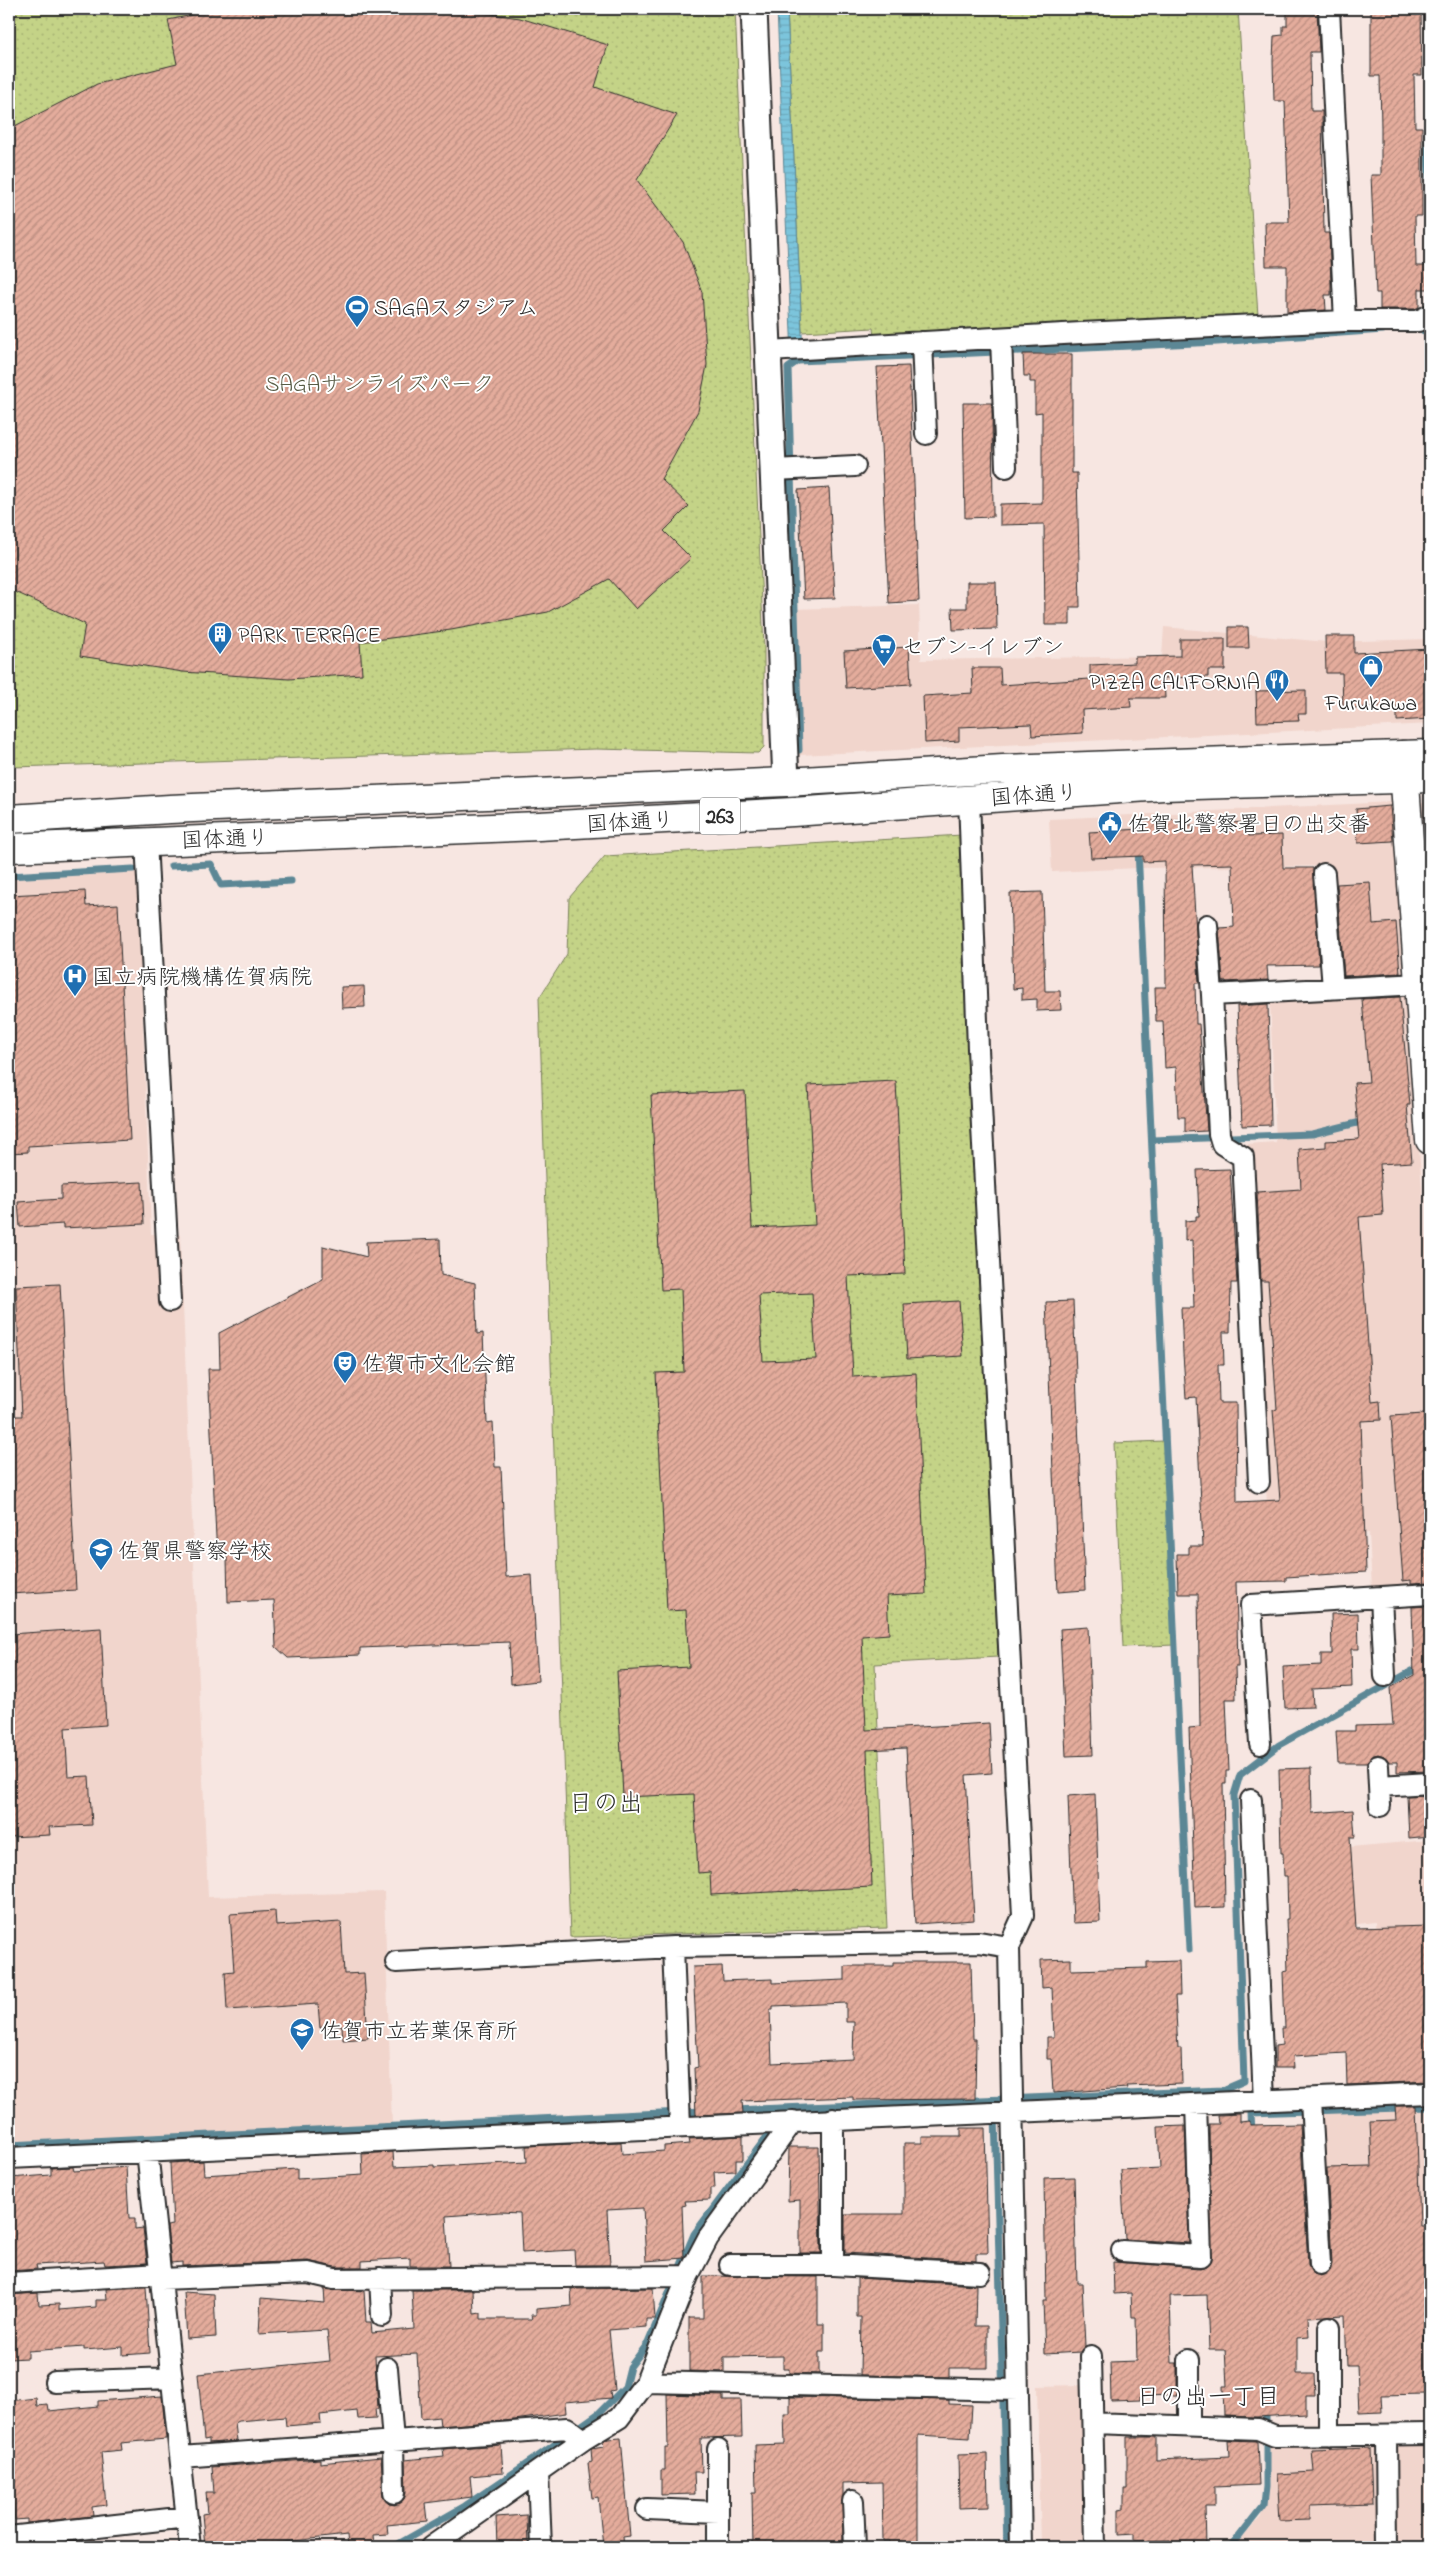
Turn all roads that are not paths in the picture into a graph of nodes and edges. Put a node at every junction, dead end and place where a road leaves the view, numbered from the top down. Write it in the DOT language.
graph roads {
  1 [pos="754,9"];
  2 [pos="1329,9"];
  3 [pos="1430,315"];
  4 [pos="1345,321"];
  5 [pos="1001,347"];
  6 [pos="777,351"];
  7 [pos="922,351"];
  8 [pos="926,434"];
  9 [pos="855,466"];
  10 [pos="1006,467"];
  11 [pos="774,470"];
  12 [pos="1430,754"];
  13 [pos="1412,770"];
  14 [pos="786,782"];
  15 [pos="968,798"];
  16 [pos="9,819"];
  17 [pos="146,841"];
  18 [pos="9,848"];
  19 [pos="1324,874"];
  20 [pos="1207,925"];
  21 [pos="1419,984"];
  22 [pos="1333,988"];
  23 [pos="1212,995"];
  24 [pos="1430,1140"];
  25 [pos="170,1301"];
  26 [pos="1259,1482"];
  27 [pos="1430,1594"];
  28 [pos="1381,1596"];
  29 [pos="1385,1676"];
  30 [pos="1260,1744"];
  31 [pos="1378,1766"];
  32 [pos="1430,1783"];
  33 [pos="1379,1786"];
  34 [pos="1251,1800"];
  35 [pos="1380,1806"];
  36 [pos="673,1946"];
  37 [pos="1008,1947"];
  38 [pos="396,1962"];
  39 [pos="1430,2093"];
  40 [pos="1264,2101"];
  41 [pos="1196,2104"];
  42 [pos="1005,2107"];
  43 [pos="1311,2109"];
  44 [pos="679,2117"];
  45 [pos="833,2119"];
  46 [pos="783,2121"];
  47 [pos="147,2151"];
  48 [pos="9,2158"];
  49 [pos="1122,2251"];
  50 [pos="1320,2264"];
  51 [pos="730,2265"];
  52 [pos="833,2265"];
  53 [pos="980,2273"];
  54 [pos="680,2276"];
  55 [pos="161,2277"];
  56 [pos="380,2278"];
  57 [pos="9,2282"];
  58 [pos="382,2316"];
  59 [pos="1329,2327"];
  60 [pos="1091,2356"];
  61 [pos="1189,2360"];
  62 [pos="387,2368"];
  63 [pos="172,2378"];
  64 [pos="55,2382"];
  65 [pos="646,2382"];
  66 [pos="1008,2390"];
  67 [pos="1094,2423"];
  68 [pos="1189,2427"];
  69 [pos="1430,2434"];
  70 [pos="576,2435"];
  71 [pos="1386,2435"];
  72 [pos="1329,2436"];
  73 [pos="392,2441"];
  74 [pos="718,2449"];
  75 [pos="181,2457"];
  76 [pos="538,2473"];
  77 [pos="394,2493"];
  78 [pos="853,2501"];
  79 [pos="647,2509"];
  80 [pos="718,2512"];
  81 [pos="186,2517"];
  82 [pos="9,2537"];
  83 [pos="190,2547"];
  84 [pos="431,2547"];
  85 [pos="541,2547"];
  86 [pos="718,2547"];
  87 [pos="855,2547"];
  88 [pos="1022,2547"];
  89 [pos="1095,2547"];
  90 [pos="1387,2547"];
  1 -- 6 [label="street"];
  2 -- 4 [label="street"];
  3 -- 4 [label="street"];
  4 -- 5 [label="street"];
  5 -- 7 [label="street"];
  5 -- 10 [label="street"];
  6 -- 7 [label="street"];
  6 -- 11 [label="street"];
  7 -- 8 [label="street"];
  9 -- 11 [label="street"];
  11 -- 14 [label="street"];
  12 -- 13 [label="main road, 国体通り / 263"];
  13 -- 14 [label="main road, 国体通り / 263"];
  13 -- 15 [label="main road, 国体通り / 263"];
  13 -- 21 [label="main road"];
  14 -- 16 [label="main road, 国体通り / 263"];
  15 -- 17 [label="main road, 国体通り / 263"];
  15 -- 37 [label="street"];
  17 -- 18 [label="main road, 国体通り / 263"];
  17 -- 25 [label="street"];
  19 -- 22 [label="street"];
  20 -- 23 [label="street"];
  21 -- 22 [label="street"];
  21 -- 24 [label="main road"];
  22 -- 23 [label="street"];
  23 -- 26 [label="street"];
  27 -- 28 [label="street"];
  28 -- 29 [label="street"];
  28 -- 30 [label="street"];
  31 -- 33 [label="street"];
  32 -- 33 [label="street"];
  33 -- 35 [label="street"];
  34 -- 40 [label="street"];
  36 -- 37 [label="street"];
  36 -- 38 [label="street"];
  36 -- 44 [label="street"];
  37 -- 42 [label="street"];
  39 -- 43 [label="street"];
  40 -- 41 [label="street"];
  40 -- 43 [label="street"];
  41 -- 42 [label="street"];
  41 -- 49 [label="street"];
  42 -- 45 [label="street"];
  42 -- 66 [label="street"];
  43 -- 50 [label="street"];
  44 -- 46 [label="street"];
  44 -- 47 [label="street"];
  45 -- 46 [label="street"];
  45 -- 52 [label="street"];
  46 -- 54 [label="street"];
  47 -- 48 [label="street"];
  47 -- 55 [label="street"];
  51 -- 52 [label="street"];
  52 -- 53 [label="street"];
  54 -- 56 [label="street"];
  54 -- 65 [label="street"];
  55 -- 56 [label="street"];
  55 -- 57 [label="street"];
  55 -- 63 [label="street"];
  56 -- 58 [label="street"];
  59 -- 72 [label="street"];
  60 -- 67 [label="street"];
  61 -- 68 [label="street"];
  62 -- 73 [label="street"];
  63 -- 64 [label="street"];
  63 -- 75 [label="street"];
  65 -- 66 [label="street"];
  65 -- 70 [label="street"];
  66 -- 88 [label="street"];
  67 -- 68 [label="street"];
  67 -- 89 [label="street"];
  68 -- 72 [label="street"];
  69 -- 71 [label="street"];
  70 -- 73 [label="street"];
  70 -- 76 [label="street"];
  71 -- 72 [label="street"];
  71 -- 90 [label="street"];
  73 -- 75 [label="street"];
  73 -- 77 [label="street"];
  74 -- 80 [label="street"];
  75 -- 81 [label="street"];
  76 -- 84 [label="street"];
  76 -- 85 [label="street"];
  78 -- 87 [label="street"];
  79 -- 80 [label="street"];
  80 -- 86 [label="street"];
  81 -- 82 [label="street"];
  81 -- 83 [label="street"];
}
